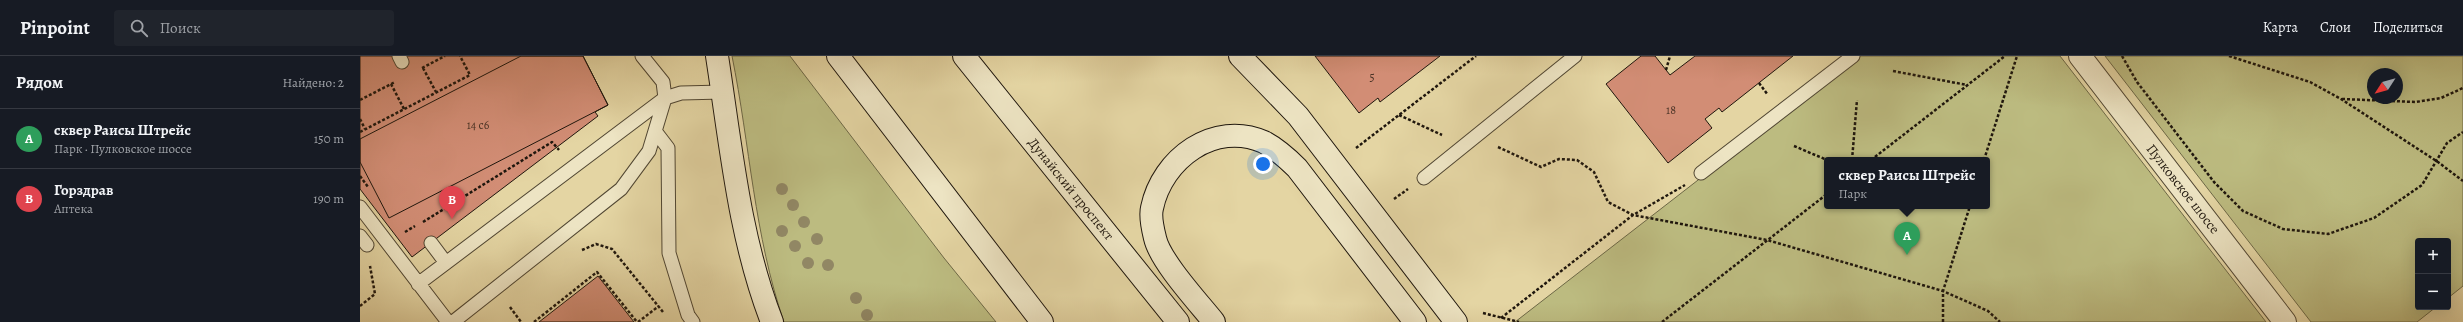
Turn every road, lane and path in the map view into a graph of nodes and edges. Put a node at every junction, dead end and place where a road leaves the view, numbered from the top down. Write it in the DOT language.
graph roads {
  1 [pos="460,56"];
  2 [pos="642,56"];
  3 [pos="717,56"];
  4 [pos="838,56"];
  5 [pos="964,56"];
  6 [pos="1240,56"];
  7 [pos="1476,56"];
  8 [pos="1575,56"];
  9 [pos="1670,56"];
  10 [pos="1853,56"];
  11 [pos="2005,56"];
  12 [pos="2017,56"];
  13 [pos="2080,56"];
  14 [pos="2122,56"];
  15 [pos="2230,56"];
  16 [pos="423,67"];
  17 [pos="1666,70"];
  18 [pos="1893,71"];
  19 [pos="391,84"];
  20 [pos="1967,85"];
  21 [pos="2463,88"];
  22 [pos="436,92"];
  23 [pos="723,92"];
  24 [pos="665,98"];
  25 [pos="2341,99"];
  26 [pos="1857,100"];
  27 [pos="404,109"];
  28 [pos="1399,115"];
  29 [pos="360,119"];
  30 [pos="365,129"];
  31 [pos="655,131"];
  32 [pos="360,132"];
  33 [pos="2463,132"];
  34 [pos="1466,145"];
  35 [pos="1794,146"];
  36 [pos="1356,148"];
  37 [pos="558,151"];
  38 [pos="1852,157"];
  39 [pos="1875,157"];
  40 [pos="1985,157"];
  41 [pos="1824,159"];
  42 [pos="2438,162"];
  43 [pos="1701,172"];
  44 [pos="1424,178"];
  45 [pos="2463,181"];
  46 [pos="1824,196"];
  47 [pos="360,207"];
  48 [pos="1969,209"];
  49 [pos="1633,215"];
  50 [pos="400,236"];
  51 [pos="1767,240"];
  52 [pos="364,241"];
  53 [pos="431,243"];
  54 [pos="576,255"];
  55 [pos="446,263"];
  56 [pos="418,284"];
  57 [pos="1944,291"];
  58 [pos="516,302"];
  59 [pos="360,306"];
  60 [pos="659,306"];
  61 [pos="510,307"];
  62 [pos="505,311"];
  63 [pos="1483,313"];
  64 [pos="667,317"];
  65 [pos="1502,318"];
  66 [pos="448,322"];
  67 [pos="453,322"];
  68 [pos="521,322"];
  69 [pos="534,322"];
  70 [pos="638,322"];
  71 [pos="693,322"];
  72 [pos="772,322"];
  73 [pos="1042,322"];
  74 [pos="1178,322"];
  75 [pos="1214,322"];
  76 [pos="1415,322"];
  77 [pos="1456,322"];
  78 [pos="1519,322"];
  79 [pos="1662,322"];
  80 [pos="1943,322"];
  81 [pos="2000,322"];
  82 [pos="2285,322"];
  1 -- 22 [label="path"];
  2 -- 24 [label="lane"];
  3 -- 23 [label="main road"];
  4 -- 73 [label="main road"];
  5 -- 74 [label="main road, Дунайский проспект"];
  6 -- 77 [label="main road"];
  7 -- 28 [label="path"];
  8 -- 34 [label="lane"];
  9 -- 17 [label="path"];
  10 -- 43 [label="lane"];
  11 -- 20 [label="path"];
  12 -- 40 [label="path"];
  13 -- 82 [label="main road, Пулковское шоссе"];
  14 -- 42 [label="path"];
  15 -- 25 [label="path"];
  16 -- 22 [label="path"];
  18 -- 20 [label="path"];
  19 -- 27 [label="path"];
  20 -- 39 [label="path"];
  21 -- 25 [label="path"];
  22 -- 27 [label="path"];
  23 -- 24 [label="lane"];
  23 -- 72 [label="main road"];
  24 -- 31 [label="lane"];
  24 -- 55 [label="lane"];
  25 -- 42 [label="path"];
  26 -- 38 [label="path"];
  27 -- 30 [label="path"];
  28 -- 34 [label="path"];
  28 -- 36 [label="path"];
  29 -- 30 [label="path"];
  30 -- 32 [label="path"];
  31 -- 67 [label="lane"];
  31 -- 71 [label="lane"];
  33 -- 42 [label="path"];
  34 -- 44 [label="lane"];
  34 -- 49 [label="path"];
  35 -- 41 [label="path"];
  37 -- 50 [label="path"];
  42 -- 45 [label="path"];
  43 -- 49 [label="path"];
  46 -- 51 [label="path"];
  47 -- 56 [label="lane"];
  48 -- 57 [label="path"];
  49 -- 51 [label="path"];
  49 -- 65 [label="path"];
  51 -- 57 [label="path"];
  51 -- 79 [label="path"];
  52 -- 59 [label="path"];
  53 -- 55 [label="lane"];
  54 -- 60 [label="path"];
  55 -- 56 [label="lane"];
  56 -- 66 [label="lane"];
  57 -- 80 [label="path"];
  57 -- 81 [label="path"];
  58 -- 61 [label="path"];
  60 -- 64 [label="path"];
  60 -- 70 [label="path"];
  61 -- 62 [label="path"];
  61 -- 68 [label="path"];
  63 -- 65 [label="path"];
  65 -- 78 [label="path"];
  69 -- 70 [label="path"];
  75 -- 76 [label="main road"];
}
